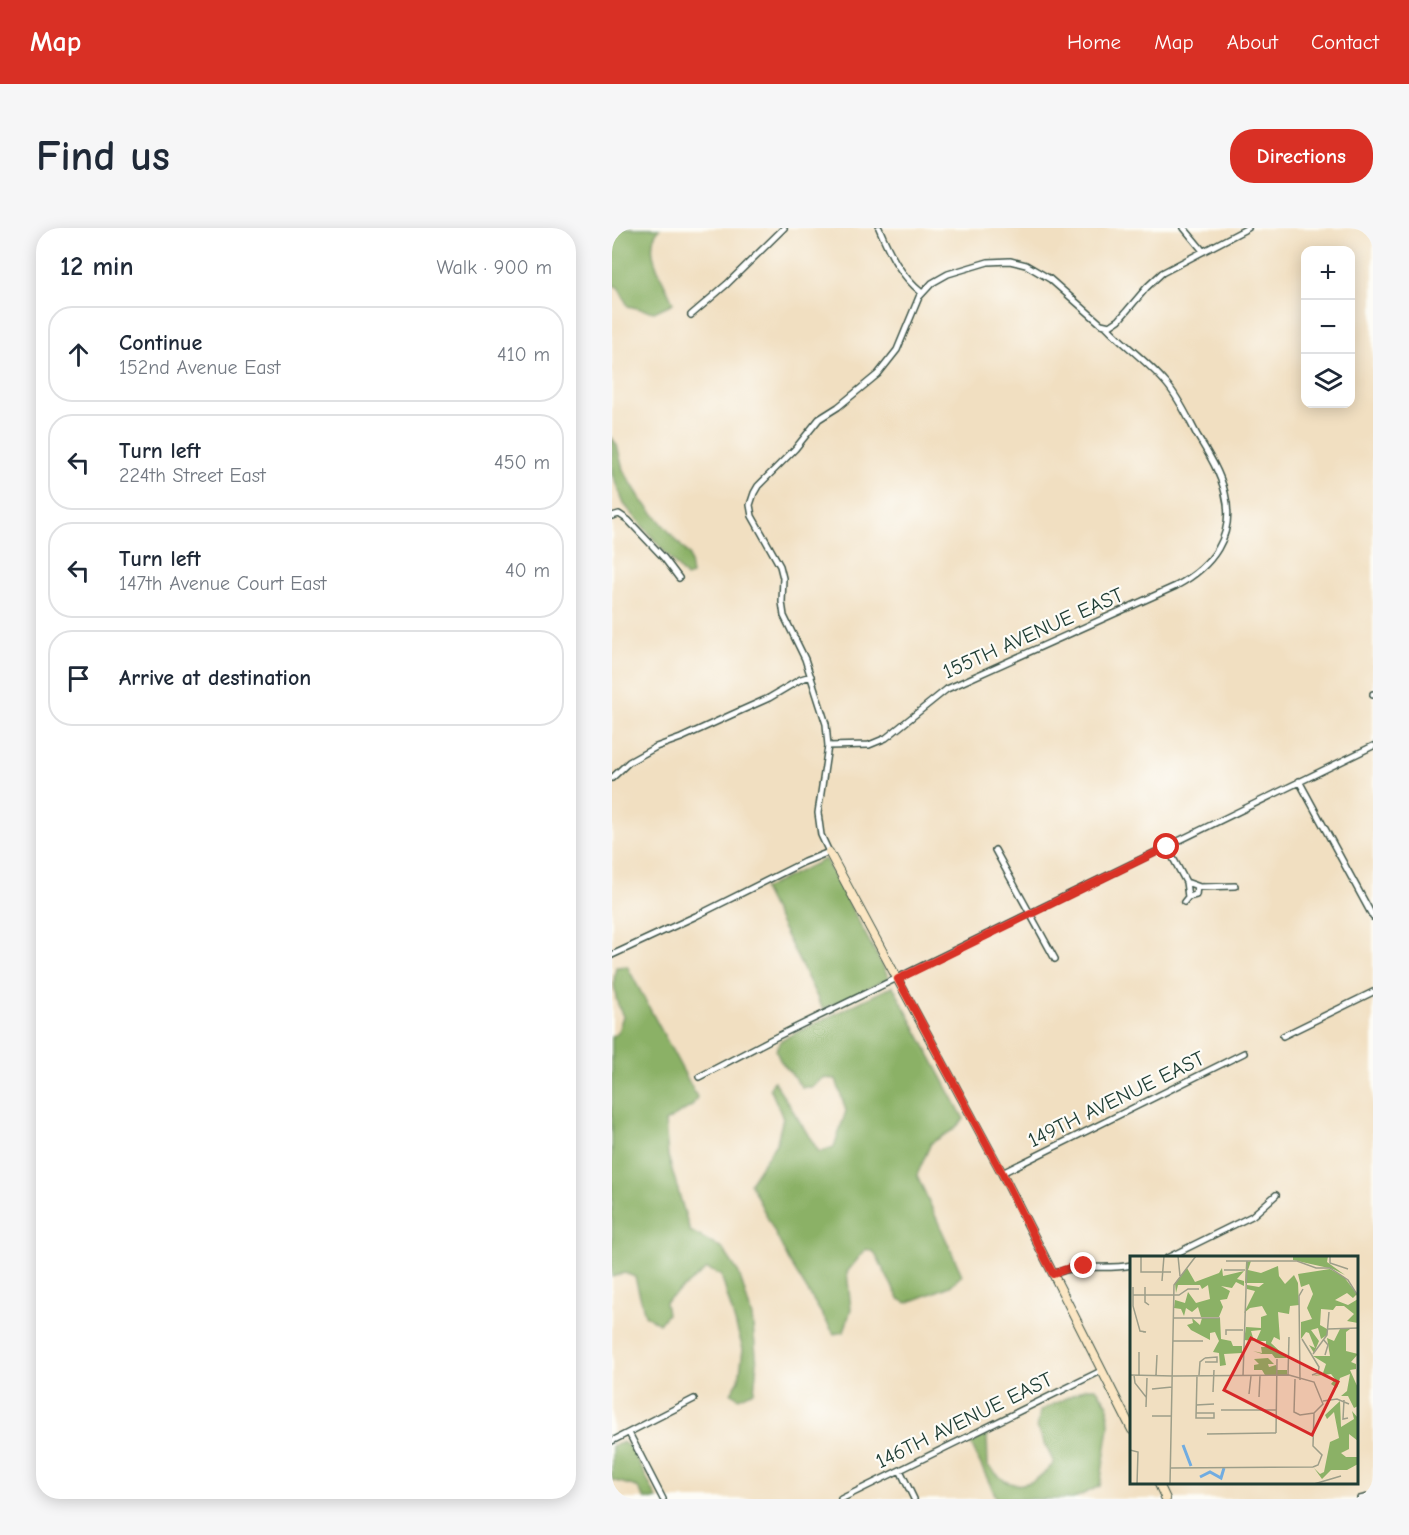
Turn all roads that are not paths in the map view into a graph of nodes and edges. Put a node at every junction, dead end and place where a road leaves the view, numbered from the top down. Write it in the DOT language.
graph roads {
  1 [pos="784,228"];
  2 [pos="879,228"];
  3 [pos="1185,228"];
  4 [pos="1248,228"];
  5 [pos="1203,251"];
  6 [pos="922,293"];
  7 [pos="691,315"];
  8 [pos="1106,326"];
  9 [pos="612,516"];
  10 [pos="679,578"];
  11 [pos="811,676"];
  12 [pos="828,746"];
  13 [pos="1373,746"];
  14 [pos="612,778"];
  15 [pos="1299,781"];
  16 [pos="1167,847"];
  17 [pos="995,850"];
  18 [pos="829,852"];
  19 [pos="1186,882"];
  20 [pos="1235,886"];
  21 [pos="1197,887"];
  22 [pos="1188,897"];
  23 [pos="1184,902"];
  24 [pos="1030,914"];
  25 [pos="1373,918"];
  26 [pos="612,955"];
  27 [pos="1055,959"];
  28 [pos="898,979"];
  29 [pos="1373,992"];
  30 [pos="1283,1036"];
  31 [pos="1244,1053"];
  32 [pos="699,1077"];
  33 [pos="1002,1173"];
  34 [pos="1276,1195"];
  35 [pos="1169,1256"];
  36 [pos="1130,1265"];
  37 [pos="1053,1274"];
  38 [pos="1101,1371"];
  39 [pos="694,1399"];
  40 [pos="1130,1428"];
  41 [pos="629,1432"];
  42 [pos="612,1441"];
  43 [pos="900,1470"];
  44 [pos="1159,1484"];
  45 [pos="1373,1496"];
  46 [pos="663,1499"];
  47 [pos="841,1499"];
  48 [pos="914,1499"];
  49 [pos="1166,1499"];
  50 [pos="1360,1499"];
  1 -- 7 [label="street"];
  2 -- 6 [label="street"];
  3 -- 5 [label="street"];
  4 -- 5 [label="street"];
  5 -- 8 [label="street"];
  6 -- 8 [label="street"];
  6 -- 11 [label="street"];
  8 -- 12 [label="street, 155TH AVENUE EAST"];
  9 -- 10 [label="street"];
  11 -- 12 [label="street"];
  11 -- 14 [label="street"];
  12 -- 18 [label="street"];
  13 -- 15 [label="street"];
  15 -- 16 [label="street"];
  15 -- 25 [label="street"];
  16 -- 19 [label="street"];
  16 -- 24 [label="street"];
  17 -- 24 [label="street"];
  18 -- 26 [label="street"];
  18 -- 28 [label="street"];
  19 -- 21 [label="street"];
  19 -- 22 [label="street"];
  20 -- 21 [label="street"];
  21 -- 22 [label="street"];
  22 -- 23 [label="street"];
  24 -- 27 [label="street"];
  24 -- 28 [label="street"];
  28 -- 32 [label="street"];
  28 -- 33 [label="street"];
  29 -- 30 [label="street"];
  31 -- 33 [label="street, 149TH AVENUE EAST"];
  33 -- 37 [label="street"];
  34 -- 35 [label="street"];
  36 -- 37 [label="street"];
  37 -- 38 [label="street"];
  38 -- 40 [label="street"];
  38 -- 43 [label="street, 146TH AVENUE EAST"];
  39 -- 41 [label="street"];
  41 -- 42 [label="street"];
  41 -- 46 [label="street"];
  43 -- 47 [label="street, 146TH AVENUE EAST"];
  43 -- 48 [label="street"];
  44 -- 49 [label="street"];
  45 -- 50 [label="street"];
}
